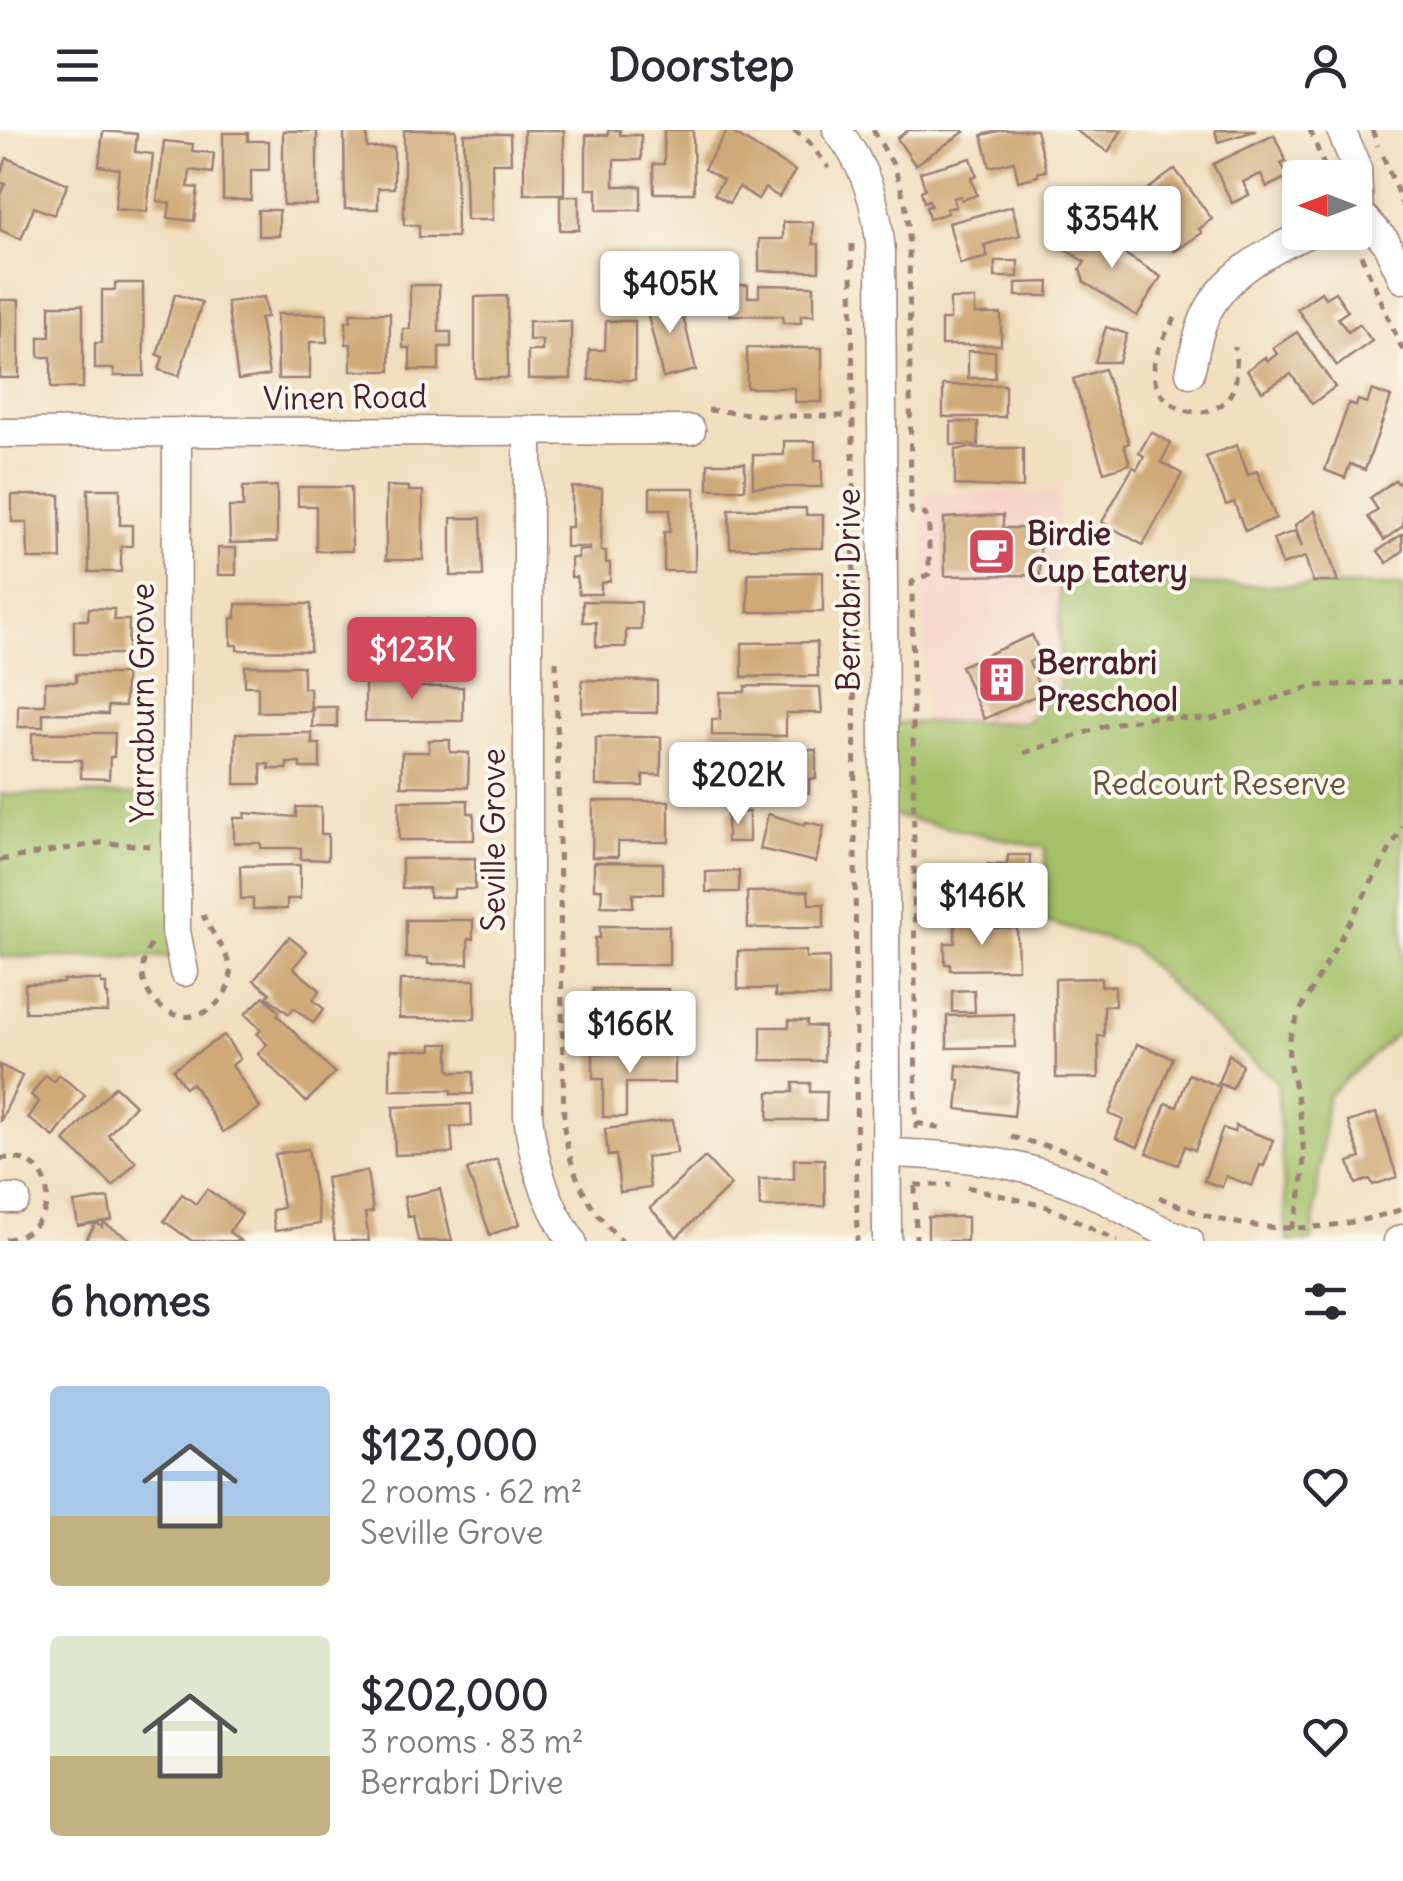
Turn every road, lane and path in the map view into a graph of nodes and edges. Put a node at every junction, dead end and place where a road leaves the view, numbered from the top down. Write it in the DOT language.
graph roads {
  1 [pos="794,130"];
  2 [pos="837,130"];
  3 [pos="874,130"];
  4 [pos="1310,130"];
  5 [pos="1341,130"];
  6 [pos="1372,130"];
  7 [pos="1322,160"];
  8 [pos="1353,160"];
  9 [pos="830,170"];
  10 [pos="1403,206"];
  11 [pos="1372,228"];
  12 [pos="852,241"];
  13 [pos="1282,248"];
  14 [pos="1358,250"];
  15 [pos="1403,280"];
  16 [pos="1403,351"];
  17 [pos="1190,373"];
  18 [pos="528,430"];
  19 [pos="691,430"];
  20 [pos="0,433"];
  21 [pos="177,434"];
  22 [pos="556,656"];
  23 [pos="1403,682"];
  24 [pos="1024,753"];
  25 [pos="1403,826"];
  26 [pos="156,847"];
  27 [pos="0,860"];
  28 [pos="184,972"];
  29 [pos="916,1123"];
  30 [pos="944,1129"];
  31 [pos="916,1132"];
  32 [pos="1007,1136"];
  33 [pos="887,1152"];
  34 [pos="1122,1177"];
  35 [pos="1144,1190"];
  36 [pos="1403,1209"];
  37 [pos="1291,1229"];
  38 [pos="572,1241"];
  39 [pos="622,1241"];
  40 [pos="857,1241"];
  41 [pos="887,1241"];
  42 [pos="916,1241"];
  43 [pos="1118,1241"];
  44 [pos="1189,1241"];
  1 -- 9 [label="path"];
  2 -- 33 [label="street, Berrabri Drive"];
  3 -- 29 [label="path"];
  4 -- 7 [label="path"];
  5 -- 8 [label="street"];
  6 -- 10 [label="path"];
  11 -- 15 [label="street"];
  12 -- 40 [label="path"];
  13 -- 17 [label="street"];
  14 -- 16 [label="path"];
  18 -- 19 [label="street, Vinen Road"];
  18 -- 21 [label="street, Vinen Road"];
  18 -- 38 [label="street, Seville Grove"];
  20 -- 21 [label="street, Vinen Road"];
  21 -- 28 [label="street, Yarraburn Grove"];
  22 -- 39 [label="path"];
  23 -- 24 [label="path"];
  25 -- 37 [label="path"];
  26 -- 27 [label="path"];
  29 -- 30 [label="path"];
  29 -- 31 [label="path"];
  32 -- 34 [label="path"];
  33 -- 41 [label="street, Berrabri Drive"];
  33 -- 44 [label="street"];
  35 -- 37 [label="path"];
  36 -- 37 [label="path"];
  42 -- 43 [label="path"];
}
